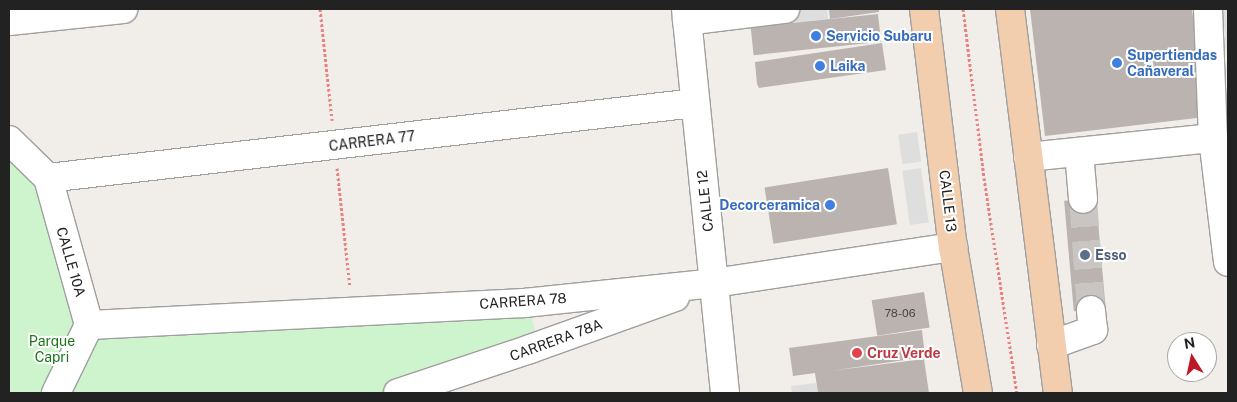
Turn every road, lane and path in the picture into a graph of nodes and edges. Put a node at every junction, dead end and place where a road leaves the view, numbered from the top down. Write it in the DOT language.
graph roads {
  1 [pos="123,9"];
  2 [pos="786,9"];
  3 [pos="924,9"];
  4 [pos="963,9"];
  5 [pos="1010,9"];
  6 [pos="1208,9"];
  7 [pos="687,15"];
  8 [pos="9,21"];
  9 [pos="695,102"];
  10 [pos="1213,138"];
  11 [pos="9,140"];
  12 [pos="1079,152"];
  13 [pos="1028,157"];
  14 [pos="1222,167"];
  15 [pos="48,178"];
  16 [pos="1083,199"];
  17 [pos="953,247"];
  18 [pos="1228,262"];
  19 [pos="714,283"];
  20 [pos="1091,310"];
  21 [pos="89,325"];
  22 [pos="1051,345"];
  23 [pos="56,393"];
  24 [pos="398,393"];
  25 [pos="725,393"];
  26 [pos="978,393"];
  27 [pos="1017,393"];
  28 [pos="1058,393"];
  1 -- 8 [label="street"];
  2 -- 7 [label="street"];
  3 -- 17 [label="main road, CALLE 13"];
  4 -- 27 [label="path"];
  5 -- 13 [label="main road"];
  6 -- 10 [label="street"];
  7 -- 9 [label="street, CALLE 12"];
  9 -- 15 [label="street, CARRERA 77"];
  9 -- 19 [label="street, CALLE 12"];
  10 -- 12 [label="street"];
  10 -- 14 [label="street"];
  11 -- 15 [label="street"];
  12 -- 13 [label="street"];
  12 -- 16 [label="street"];
  13 -- 22 [label="main road"];
  14 -- 18 [label="street"];
  15 -- 21 [label="street, CALLE 10A"];
  17 -- 19 [label="street, CARRERA 78"];
  17 -- 26 [label="main road, CALLE 13"];
  19 -- 21 [label="street, CARRERA 78"];
  19 -- 24 [label="street, CARRERA 78A"];
  19 -- 25 [label="street, CALLE 12"];
  20 -- 22 [label="street"];
  21 -- 23 [label="street"];
  22 -- 28 [label="main road"];
}
